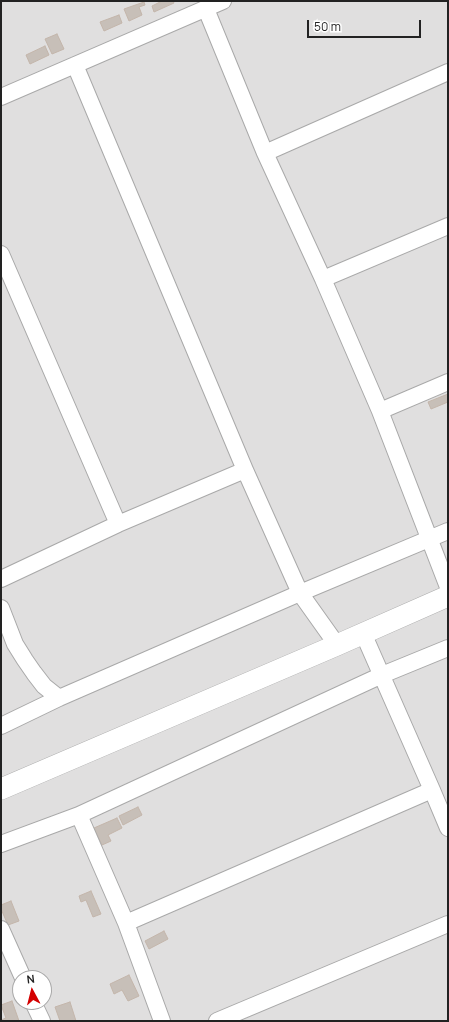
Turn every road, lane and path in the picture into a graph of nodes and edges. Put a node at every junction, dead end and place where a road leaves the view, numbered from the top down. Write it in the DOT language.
graph roads {
  1 [pos="223,1"];
  2 [pos="206,9"];
  3 [pos="75,65"];
  4 [pos="448,72"];
  5 [pos="1,97"];
  6 [pos="265,153"];
  7 [pos="448,226"];
  8 [pos="1,254"];
  9 [pos="323,279"];
  10 [pos="448,382"];
  11 [pos="380,411"];
  12 [pos="245,470"];
  13 [pos="118,524"];
  14 [pos="448,531"];
  15 [pos="429,539"];
  16 [pos="1,579"];
  17 [pos="448,587"];
  18 [pos="300,593"];
  19 [pos="448,596"];
  20 [pos="1,608"];
  21 [pos="363,633"];
  22 [pos="336,645"];
  23 [pos="448,648"];
  24 [pos="382,675"];
  25 [pos="60,698"];
  26 [pos="1,726"];
  27 [pos="1,788"];
  28 [pos="432,790"];
  29 [pos="79,815"];
  30 [pos="448,828"];
  31 [pos="1,844"];
  32 [pos="126,923"];
  33 [pos="448,924"];
  34 [pos="1,929"];
  35 [pos="19,970"];
  36 [pos="37,1010"];
  37 [pos="42,1021"];
  38 [pos="162,1021"];
  39 [pos="218,1021"];
  1 -- 2 [label="street"];
  2 -- 3 [label="street"];
  2 -- 6 [label="street"];
  3 -- 5 [label="street"];
  3 -- 12 [label="street"];
  4 -- 6 [label="street"];
  6 -- 9 [label="street"];
  7 -- 9 [label="street"];
  8 -- 13 [label="street"];
  9 -- 11 [label="street"];
  10 -- 11 [label="street"];
  11 -- 15 [label="street"];
  12 -- 13 [label="street"];
  12 -- 18 [label="street"];
  13 -- 16 [label="street"];
  14 -- 15 [label="street"];
  15 -- 17 [label="street"];
  15 -- 18 [label="street"];
  18 -- 22 [label="street"];
  18 -- 25 [label="street"];
  19 -- 21 [label="street"];
  20 -- 25 [label="street"];
  21 -- 22 [label="street"];
  21 -- 24 [label="street"];
  22 -- 27 [label="street"];
  23 -- 24 [label="street"];
  24 -- 28 [label="street"];
  24 -- 29 [label="street"];
  25 -- 26 [label="street"];
  28 -- 30 [label="street"];
  28 -- 32 [label="street"];
  29 -- 31 [label="street"];
  29 -- 32 [label="street"];
  32 -- 38 [label="street"];
  33 -- 39 [label="street"];
  34 -- 35 [label="street"];
  36 -- 37 [label="street"];
}
